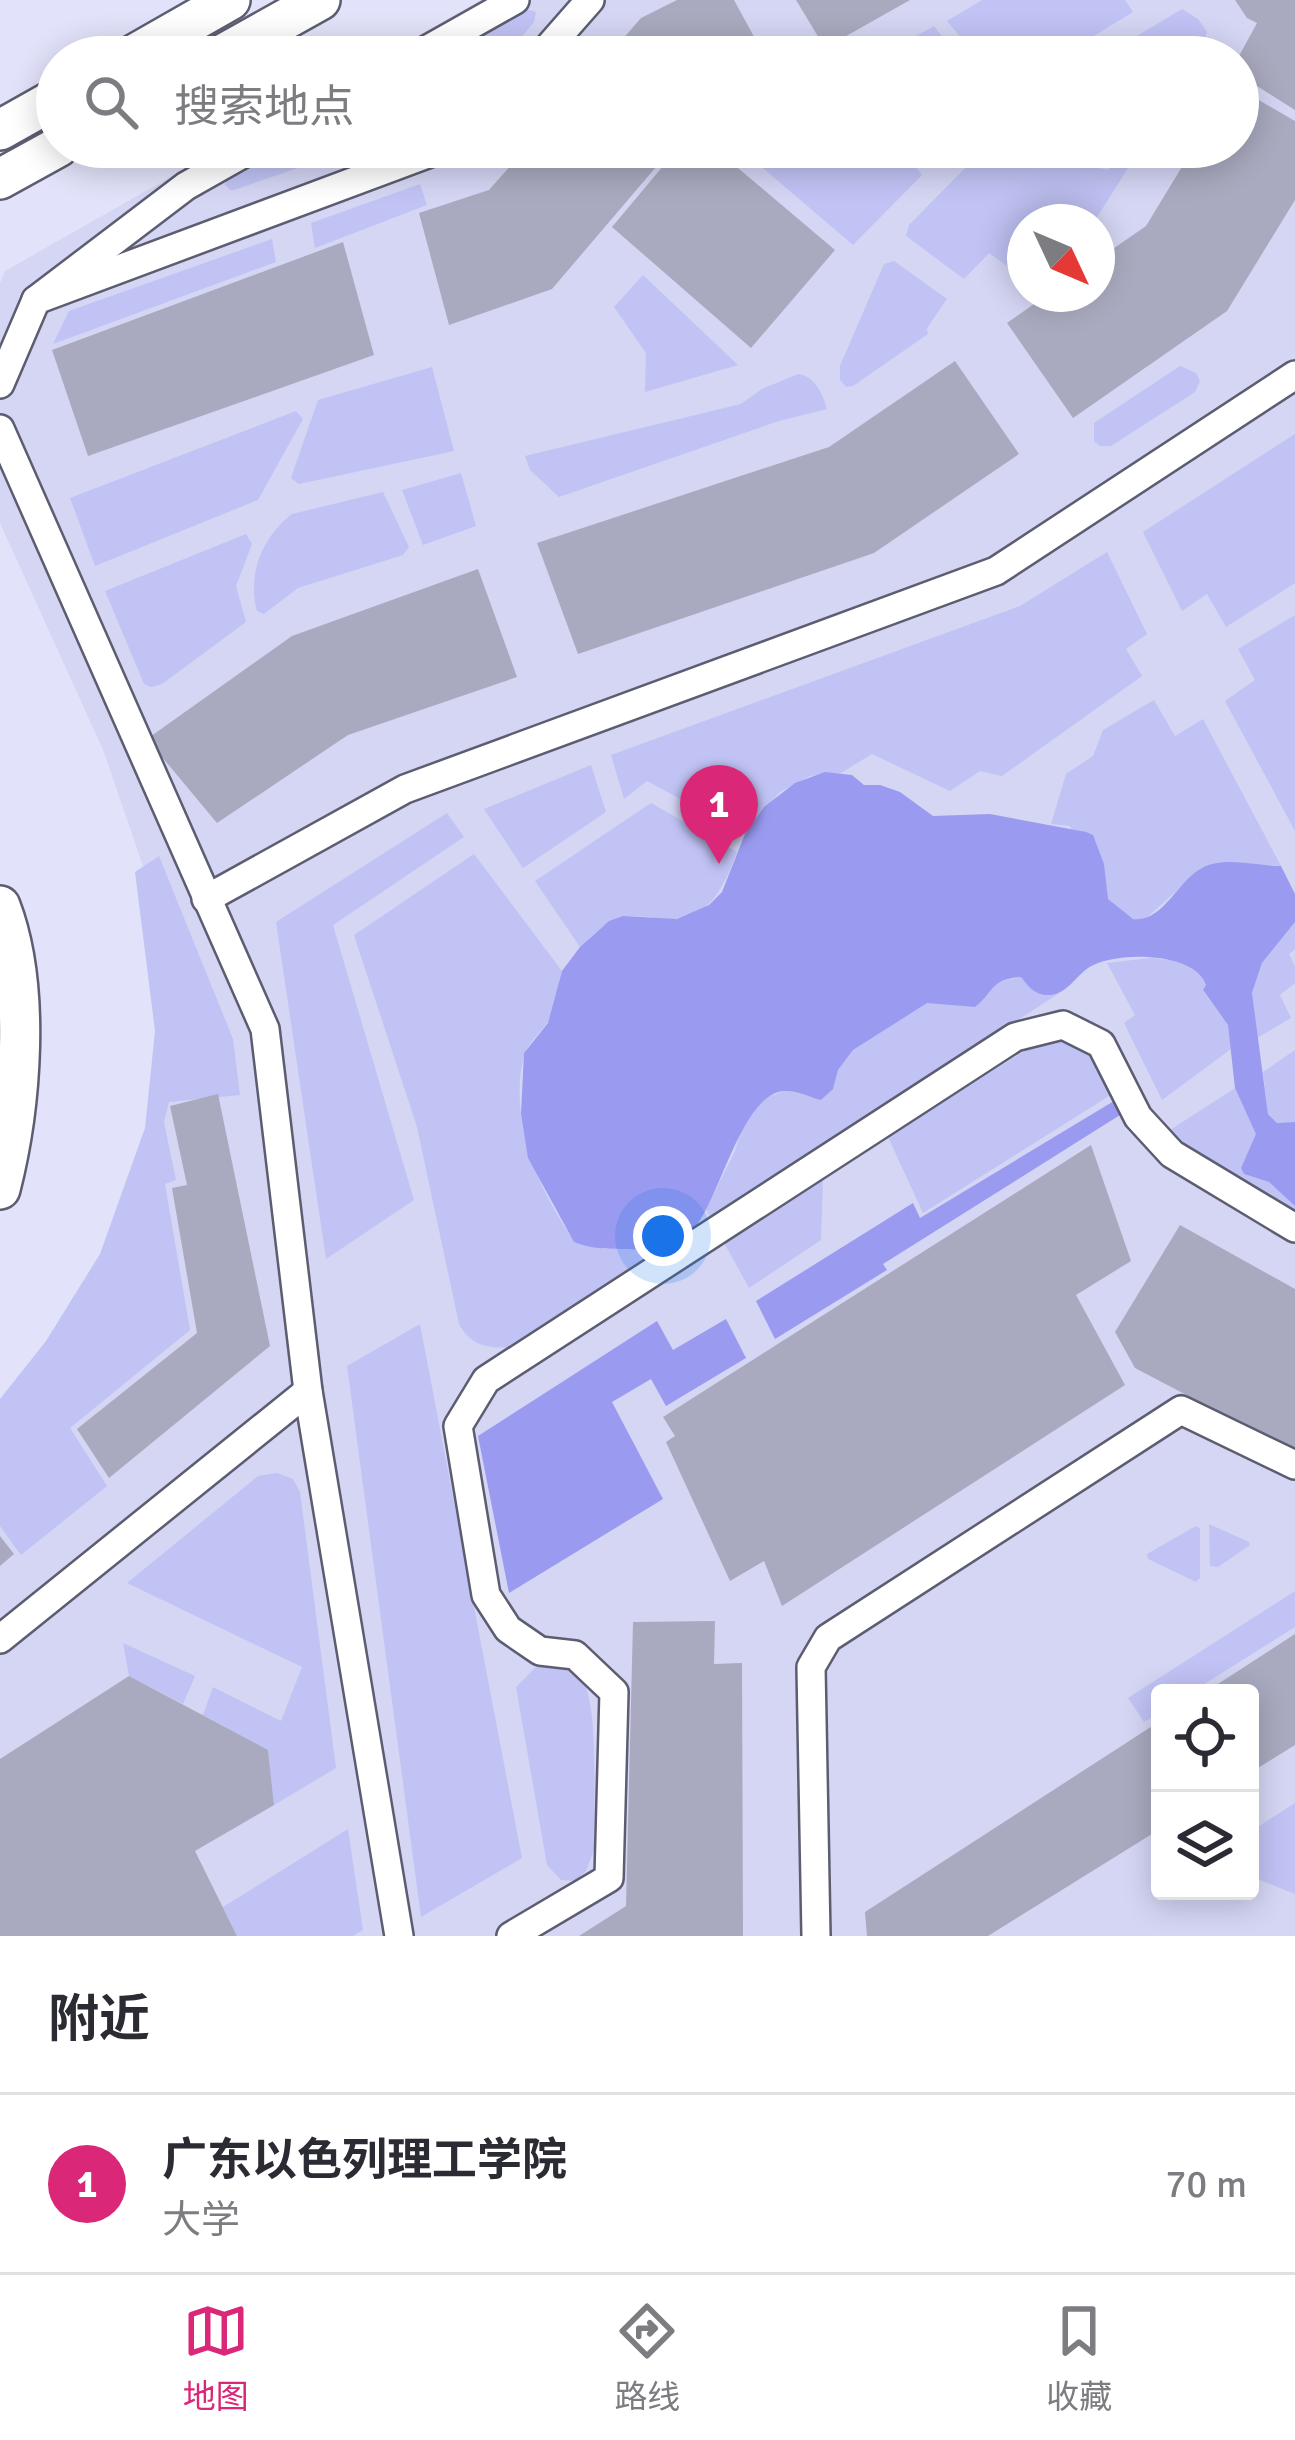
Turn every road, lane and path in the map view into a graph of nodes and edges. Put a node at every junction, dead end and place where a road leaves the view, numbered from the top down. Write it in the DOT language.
graph roads {
  1 [pos="230,0"];
  2 [pos="320,0"];
  3 [pos="515,0"];
  4 [pos="590,0"];
  5 [pos="167,36"];
  6 [pos="256,36"];
  7 [pos="451,36"];
  8 [pos="558,36"];
  9 [pos="36,110"];
  10 [pos="0,130"];
  11 [pos="36,159"];
  12 [pos="218,168"];
  13 [pos="390,168"];
  14 [pos="0,179"];
  15 [pos="36,300"];
  16 [pos="1295,375"];
  17 [pos="0,384"];
  18 [pos="0,429"];
  19 [pos="206,899"];
  20 [pos="0,906"];
  21 [pos="0,1189"];
  22 [pos="1295,1228"];
  23 [pos="308,1391"];
  24 [pos="1295,1465"];
  25 [pos="0,1639"];
  26 [pos="399,1936"];
  27 [pos="511,1936"];
  28 [pos="816,1936"];
  1 -- 5 [label="main road"];
  2 -- 6 [label="main road"];
  3 -- 7 [label="street"];
  4 -- 8 [label="street"];
  9 -- 10 [label="main road"];
  11 -- 14 [label="main road"];
  12 -- 15 [label="street"];
  13 -- 15 [label="street"];
  15 -- 17 [label="street"];
  16 -- 19 [label="street"];
  18 -- 19 [label="street"];
  19 -- 23 [label="street"];
  20 -- 21 [label="main road"];
  22 -- 27 [label="street"];
  23 -- 25 [label="street"];
  23 -- 26 [label="street"];
  24 -- 28 [label="street"];
}
